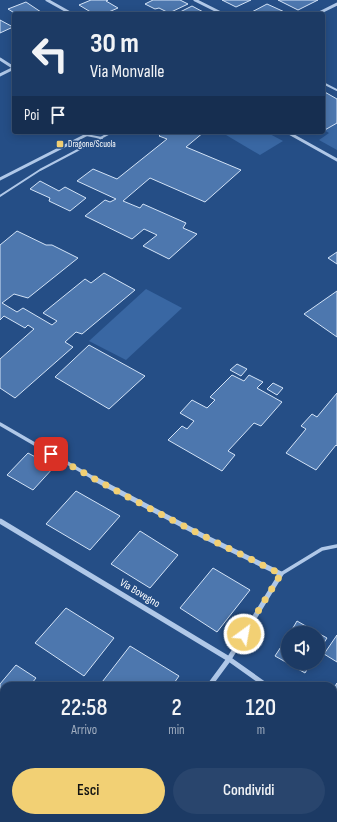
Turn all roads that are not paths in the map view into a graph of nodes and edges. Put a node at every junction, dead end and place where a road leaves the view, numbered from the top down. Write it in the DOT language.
graph roads {
  1 [pos="47,0"];
  2 [pos="195,0"];
  3 [pos="337,4"];
  4 [pos="68,12"];
  5 [pos="219,12"];
  6 [pos="321,12"];
  7 [pos="0,59"];
  8 [pos="12,67"];
  9 [pos="12,69"];
  10 [pos="0,75"];
  11 [pos="325,83"];
  12 [pos="337,90"];
  13 [pos="109,134"];
  14 [pos="291,134"];
  15 [pos="86,135"];
  16 [pos="102,138"];
  17 [pos="337,160"];
  18 [pos="0,179"];
  19 [pos="0,196"];
  20 [pos="0,424"];
  21 [pos="0,521"];
  22 [pos="337,546"];
  23 [pos="281,574"];
  24 [pos="229,658"];
  25 [pos="211,682"];
  26 [pos="262,682"];
  1 -- 4 [label="street"];
  2 -- 5 [label="street"];
  3 -- 6 [label="street"];
  7 -- 8 [label="street"];
  9 -- 10 [label="street"];
  11 -- 12 [label="lane"];
  13 -- 16 [label="lane"];
  14 -- 17 [label="street"];
  15 -- 16 [label="lane"];
  15 -- 18 [label="street"];
  16 -- 19 [label="lane"];
  20 -- 23 [label="street"];
  21 -- 24 [label="street, Via Bovegno"];
  22 -- 23 [label="lane"];
  23 -- 24 [label="street"];
  24 -- 25 [label="street"];
  24 -- 26 [label="street, Via Bovegno"];
}
